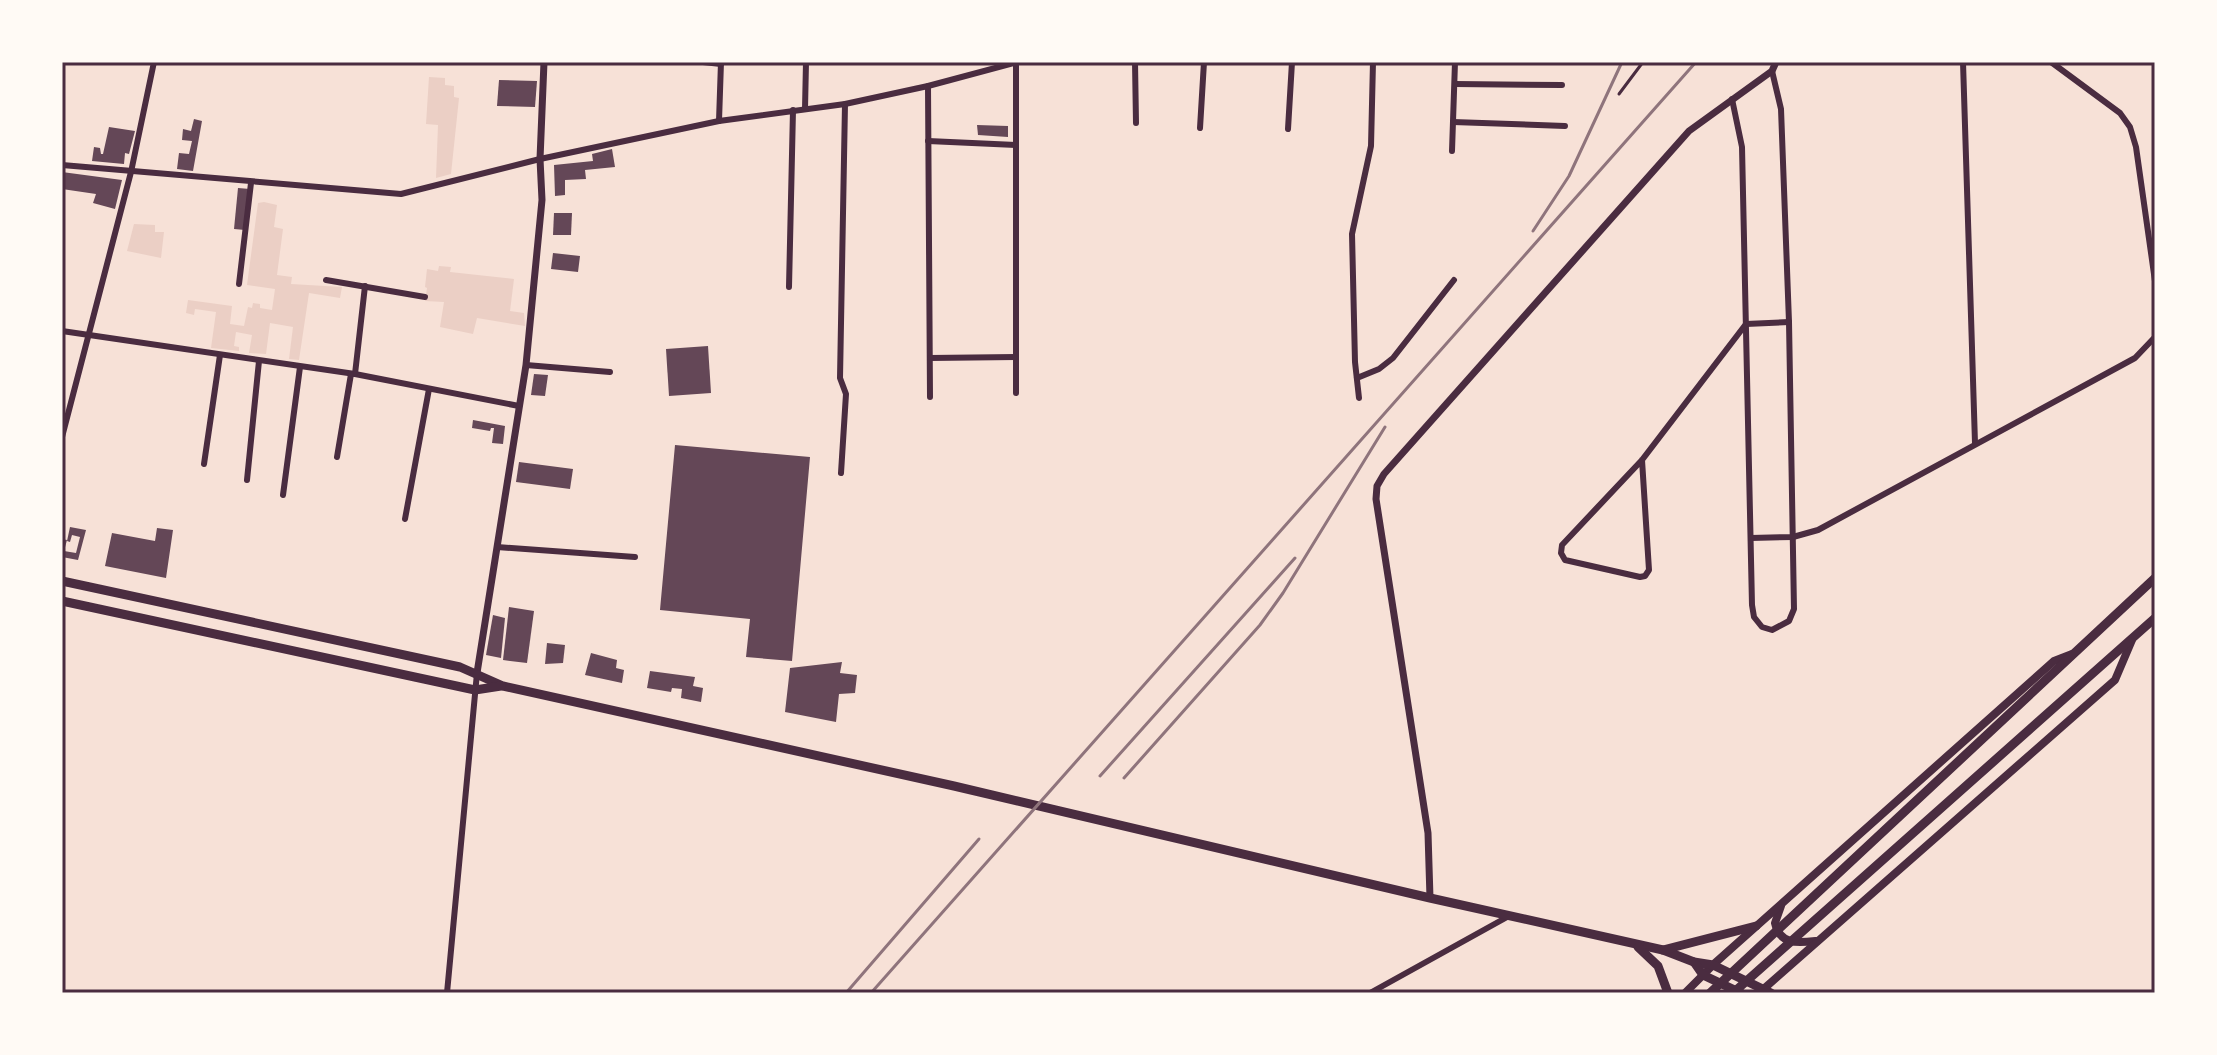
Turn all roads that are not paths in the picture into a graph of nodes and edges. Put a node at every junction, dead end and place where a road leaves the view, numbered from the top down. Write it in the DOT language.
graph roads {
  1 [pos="154,62"];
  2 [pos="544,62"];
  3 [pos="703,62"];
  4 [pos="806,62"];
  5 [pos="1135,62"];
  6 [pos="1204,62"];
  7 [pos="1292,62"];
  8 [pos="1373,62"];
  9 [pos="1455,62"];
  10 [pos="1643,62"];
  11 [pos="1776,62"];
  12 [pos="1963,62"];
  13 [pos="2051,62"];
  14 [pos="721,63"];
  15 [pos="1017,63"];
  16 [pos="1772,71"];
  17 [pos="1455,84"];
  18 [pos="1562,85"];
  19 [pos="928,86"];
  20 [pos="1619,94"];
  21 [pos="1732,99"];
  22 [pos="845,104"];
  23 [pos="805,109"];
  24 [pos="793,110"];
  25 [pos="719,121"];
  26 [pos="1453,122"];
  27 [pos="1136,123"];
  28 [pos="1565,126"];
  29 [pos="1200,128"];
  30 [pos="1288,129"];
  31 [pos="928,141"];
  32 [pos="1016,145"];
  33 [pos="1452,151"];
  34 [pos="540,159"];
  35 [pos="62,165"];
  36 [pos="131,172"];
  37 [pos="251,183"];
  38 [pos="326,280"];
  39 [pos="1454,280"];
  40 [pos="2155,281"];
  41 [pos="239,284"];
  42 [pos="365,286"];
  43 [pos="789,287"];
  44 [pos="425,297"];
  45 [pos="1789,322"];
  46 [pos="1746,324"];
  47 [pos="62,331"];
  48 [pos="89,336"];
  49 [pos="2155,337"];
  50 [pos="220,355"];
  51 [pos="1016,357"];
  52 [pos="930,358"];
  53 [pos="259,361"];
  54 [pos="526,365"];
  55 [pos="300,367"];
  56 [pos="610,372"];
  57 [pos="353,374"];
  58 [pos="1357,378"];
  59 [pos="429,389"];
  60 [pos="1016,393"];
  61 [pos="930,397"];
  62 [pos="1359,398"];
  63 [pos="519,406"];
  64 [pos="62,437"];
  65 [pos="1975,443"];
  66 [pos="337,457"];
  67 [pos="1642,460"];
  68 [pos="204,464"];
  69 [pos="841,473"];
  70 [pos="247,480"];
  71 [pos="283,495"];
  72 [pos="405,519"];
  73 [pos="1793,537"];
  74 [pos="1751,538"];
  75 [pos="497,547"];
  76 [pos="635,557"];
  77 [pos="2155,578"];
  78 [pos="62,581"];
  79 [pos="62,601"];
  80 [pos="2155,618"];
  81 [pos="2132,640"];
  82 [pos="2076,653"];
  83 [pos="477,673"];
  84 [pos="503,686"];
  85 [pos="475,690"];
  86 [pos="1430,898"];
  87 [pos="1783,901"];
  88 [pos="1509,916"];
  89 [pos="1756,926"];
  90 [pos="1816,941"];
  91 [pos="1635,945"];
  92 [pos="1663,950"];
  93 [pos="1694,962"];
  94 [pos="1713,965"];
  95 [pos="1703,975"];
  96 [pos="1765,992"];
  97 [pos="447,993"];
  98 [pos="1370,993"];
  99 [pos="1668,993"];
  100 [pos="1685,993"];
  101 [pos="1710,993"];
  102 [pos="1733,993"];
  103 [pos="1741,993"];
  1 -- 36 [label="street"];
  2 -- 34 [label="street"];
  3 -- 14 [label="street"];
  4 -- 23 [label="street"];
  5 -- 27 [label="street"];
  6 -- 29 [label="street"];
  7 -- 30 [label="street"];
  8 -- 58 [label="street"];
  9 -- 17 [label="street"];
  10 -- 20 [label="lane"];
  11 -- 16 [label="street"];
  12 -- 65 [label="street"];
  13 -- 40 [label="street"];
  14 -- 25 [label="street"];
  15 -- 19 [label="street"];
  15 -- 32 [label="street"];
  16 -- 21 [label="street"];
  16 -- 45 [label="street"];
  17 -- 18 [label="street"];
  17 -- 26 [label="street"];
  19 -- 22 [label="street"];
  19 -- 31 [label="street"];
  21 -- 46 [label="street"];
  21 -- 86 [label="street"];
  22 -- 23 [label="street"];
  22 -- 69 [label="street"];
  23 -- 24 [label="street"];
  24 -- 25 [label="street"];
  24 -- 43 [label="street"];
  25 -- 34 [label="street"];
  26 -- 28 [label="street"];
  26 -- 33 [label="street"];
  31 -- 32 [label="street"];
  31 -- 52 [label="street"];
  32 -- 51 [label="street"];
  34 -- 37 [label="street"];
  34 -- 54 [label="street"];
  35 -- 36 [label="street"];
  36 -- 37 [label="street"];
  36 -- 48 [label="street"];
  37 -- 41 [label="street"];
  38 -- 42 [label="street"];
  39 -- 58 [label="street"];
  42 -- 44 [label="street"];
  42 -- 57 [label="street"];
  45 -- 46 [label="street"];
  45 -- 73 [label="street"];
  46 -- 67 [label="street"];
  46 -- 74 [label="street"];
  47 -- 48 [label="street"];
  48 -- 50 [label="street"];
  48 -- 64 [label="street"];
  49 -- 65 [label="street"];
  50 -- 53 [label="street"];
  50 -- 68 [label="street"];
  51 -- 52 [label="street"];
  51 -- 60 [label="street"];
  52 -- 61 [label="street"];
  53 -- 55 [label="street"];
  53 -- 70 [label="street"];
  54 -- 56 [label="street"];
  54 -- 63 [label="street"];
  55 -- 57 [label="street"];
  55 -- 71 [label="street"];
  57 -- 59 [label="street"];
  57 -- 66 [label="street"];
  58 -- 62 [label="street"];
  59 -- 63 [label="street"];
  59 -- 72 [label="street"];
  63 -- 75 [label="street"];
  65 -- 73 [label="street"];
  67 -- 67 [label="street"];
  73 -- 74 [label="street"];
  73 -- 74 [label="street"];
  75 -- 76 [label="street"];
  75 -- 83 [label="street"];
  77 -- 82 [label="main road"];
  78 -- 83 [label="main road"];
  79 -- 85 [label="main road"];
  80 -- 81 [label="main road"];
  81 -- 90 [label="main road"];
  81 -- 102 [label="main road"];
  82 -- 87 [label="main road"];
  82 -- 101 [label="main road"];
  83 -- 84 [label="main road"];
  83 -- 85 [label="street"];
  84 -- 85 [label="main road"];
  84 -- 86 [label="main road"];
  85 -- 97 [label="street"];
  86 -- 88 [label="main road"];
  87 -- 89 [label="main road"];
  87 -- 90 [label="main road"];
  88 -- 91 [label="main road"];
  88 -- 98 [label="street"];
  89 -- 92 [label="main road"];
  89 -- 94 [label="main road"];
  90 -- 96 [label="main road"];
  91 -- 92 [label="main road"];
  91 -- 99 [label="main road"];
  92 -- 93 [label="main road"];
  93 -- 94 [label="main road"];
  93 -- 95 [label="main road"];
  94 -- 95 [label="main road"];
  94 -- 96 [label="main road"];
  95 -- 100 [label="main road"];
  95 -- 103 [label="main road"];
}
